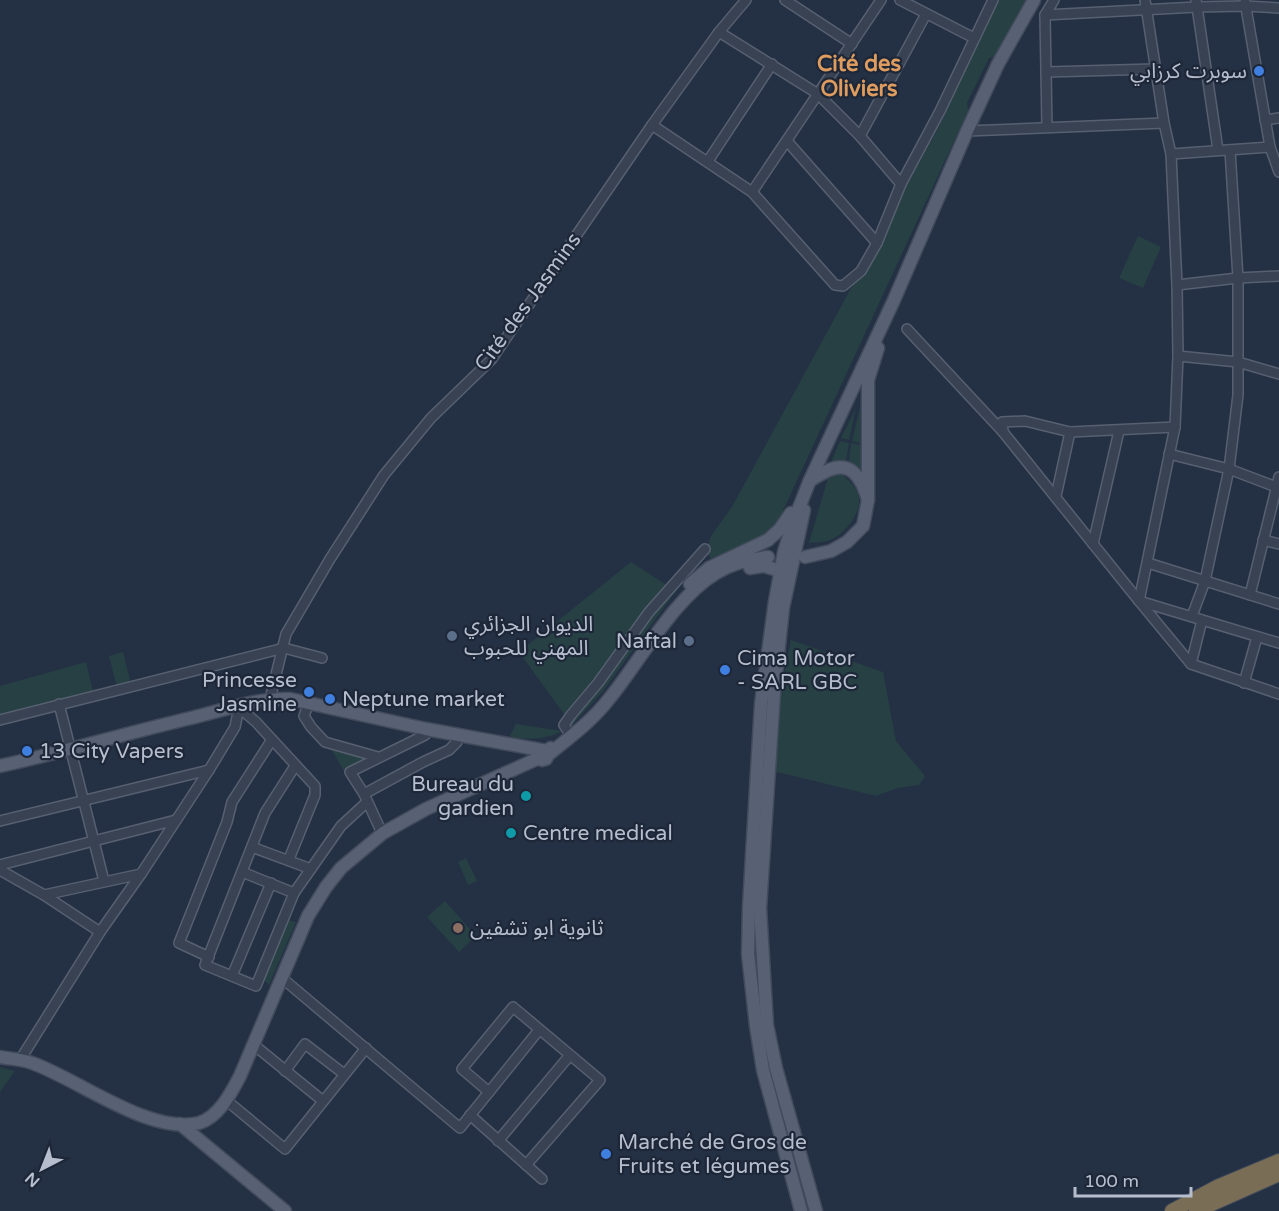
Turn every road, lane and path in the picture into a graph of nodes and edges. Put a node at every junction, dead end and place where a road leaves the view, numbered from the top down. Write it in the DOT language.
graph roads {
  1 [pos="746,0"];
  2 [pos="785,0"];
  3 [pos="881,0"];
  4 [pos="900,0"];
  5 [pos="993,0"];
  6 [pos="1034,0"];
  7 [pos="1054,0"];
  8 [pos="1145,0"];
  9 [pos="1245,3"];
  10 [pos="1266,3"];
  11 [pos="1196,4"];
  12 [pos="1279,8"];
  13 [pos="1147,11"];
  14 [pos="926,14"];
  15 [pos="1045,15"];
  16 [pos="719,32"];
  17 [pos="974,38"];
  18 [pos="852,44"];
  19 [pos="772,64"];
  20 [pos="1155,69"];
  21 [pos="1046,72"];
  22 [pos="818,94"];
  23 [pos="1279,118"];
  24 [pos="1265,120"];
  25 [pos="1164,123"];
  26 [pos="652,125"];
  27 [pos="1047,127"];
  28 [pos="967,131"];
  29 [pos="860,136"];
  30 [pos="787,141"];
  31 [pos="1270,147"];
  32 [pos="1218,150"];
  33 [pos="1230,150"];
  34 [pos="1171,154"];
  35 [pos="708,161"];
  36 [pos="1279,172"];
  37 [pos="902,184"];
  38 [pos="752,192"];
  39 [pos="877,243"];
  40 [pos="1279,276"];
  41 [pos="1238,278"];
  42 [pos="1177,285"];
  43 [pos="894,300"];
  44 [pos="907,328"];
  45 [pos="1178,356"];
  46 [pos="1238,362"];
  47 [pos="1279,374"];
  48 [pos="1175,427"];
  49 [pos="1119,431"];
  50 [pos="1003,432"];
  51 [pos="1070,432"];
  52 [pos="1170,454"];
  53 [pos="1230,469"];
  54 [pos="810,480"];
  55 [pos="1278,484"];
  56 [pos="1056,496"];
  57 [pos="868,500"];
  58 [pos="1263,540"];
  59 [pos="1093,544"];
  60 [pos="1279,544"];
  61 [pos="705,549"];
  62 [pos="768,557"];
  63 [pos="805,557"];
  64 [pos="1148,563"];
  65 [pos="781,571"];
  66 [pos="1204,581"];
  67 [pos="1250,595"];
  68 [pos="1139,601"];
  69 [pos="1279,604"];
  70 [pos="1192,616"];
  71 [pos="1202,620"];
  72 [pos="1257,637"];
  73 [pos="1279,643"];
  74 [pos="284,648"];
  75 [pos="643,654"];
  76 [pos="322,658"];
  77 [pos="1191,664"];
  78 [pos="1244,684"];
  79 [pos="1279,694"];
  80 [pos="270,699"];
  81 [pos="59,704"];
  82 [pos="256,707"];
  83 [pos="307,708"];
  84 [pos="241,712"];
  85 [pos="0,720"];
  86 [pos="256,722"];
  87 [pos="424,735"];
  88 [pos="571,736"];
  89 [pos="271,741"];
  90 [pos="457,742"];
  91 [pos="70,753"];
  92 [pos="542,754"];
  93 [pos="378,758"];
  94 [pos="0,766"];
  95 [pos="295,766"];
  96 [pos="209,770"];
  97 [pos="0,774"];
  98 [pos="365,798"];
  99 [pos="84,800"];
  100 [pos="176,820"];
  101 [pos="0,821"];
  102 [pos="382,833"];
  103 [pos="94,842"];
  104 [pos="252,847"];
  105 [pos="289,859"];
  106 [pos="0,865"];
  107 [pos="311,869"];
  108 [pos="0,870"];
  109 [pos="242,872"];
  110 [pos="141,874"];
  111 [pos="104,881"];
  112 [pos="271,883"];
  113 [pos="294,893"];
  114 [pos="44,895"];
  115 [pos="100,932"];
  116 [pos="209,957"];
  117 [pos="232,976"];
  118 [pos="282,978"];
  119 [pos="256,986"];
  120 [pos="275,994"];
  121 [pos="539,1030"];
  122 [pos="254,1045"];
  123 [pos="366,1048"];
  124 [pos="570,1055"];
  125 [pos="0,1057"];
  126 [pos="20,1060"];
  127 [pos="285,1071"];
  128 [pos="345,1074"];
  129 [pos="489,1092"];
  130 [pos="226,1100"];
  131 [pos="323,1101"];
  132 [pos="470,1116"];
  133 [pos="180,1124"];
  134 [pos="498,1140"];
  135 [pos="1279,1161"];
  136 [pos="526,1165"];
  137 [pos="1279,1174"];
  138 [pos="542,1179"];
  139 [pos="285,1211"];
  140 [pos="799,1211"];
  141 [pos="816,1211"];
  142 [pos="1172,1211"];
  143 [pos="1196,1211"];
  1 -- 16 [label="street, Cité des Jasmins"];
  2 -- 18 [label="street"];
  3 -- 18 [label="street"];
  4 -- 14 [label="street"];
  5 -- 17 [label="street"];
  6 -- 28 [label="main road"];
  7 -- 15 [label="street"];
  8 -- 13 [label="street"];
  9 -- 10 [label="street"];
  9 -- 11 [label="street"];
  9 -- 24 [label="street"];
  10 -- 12 [label="street"];
  11 -- 13 [label="street"];
  11 -- 32 [label="street"];
  13 -- 15 [label="street"];
  13 -- 20 [label="street"];
  14 -- 17 [label="street"];
  14 -- 29 [label="street"];
  15 -- 21 [label="street"];
  16 -- 19 [label="street"];
  16 -- 26 [label="street, Cité des Jasmins"];
  17 -- 37 [label="street"];
  18 -- 22 [label="street"];
  19 -- 22 [label="street"];
  19 -- 35 [label="street"];
  20 -- 21 [label="street"];
  20 -- 25 [label="street"];
  21 -- 27 [label="street"];
  22 -- 29 [label="street"];
  22 -- 30 [label="street"];
  23 -- 24 [label="street"];
  24 -- 31 [label="street"];
  25 -- 27 [label="street"];
  25 -- 34 [label="street"];
  26 -- 35 [label="street"];
  26 -- 74 [label="street, Cité des Jasmins"];
  27 -- 28 [label="street"];
  28 -- 43 [label="main road"];
  29 -- 37 [label="street"];
  30 -- 38 [label="street"];
  30 -- 39 [label="street"];
  31 -- 33 [label="street"];
  31 -- 36 [label="street"];
  32 -- 33 [label="street"];
  32 -- 34 [label="street"];
  33 -- 41 [label="street"];
  34 -- 42 [label="street"];
  35 -- 38 [label="street"];
  37 -- 39 [label="street"];
  38 -- 39 [label="street"];
  40 -- 41 [label="street"];
  41 -- 42 [label="street"];
  41 -- 46 [label="street"];
  42 -- 45 [label="street"];
  43 -- 54 [label="main road"];
  43 -- 57 [label="main road"];
  44 -- 50 [label="street"];
  45 -- 46 [label="street"];
  45 -- 48 [label="street"];
  46 -- 47 [label="street"];
  46 -- 53 [label="street"];
  48 -- 49 [label="street"];
  48 -- 52 [label="street"];
  49 -- 51 [label="street"];
  49 -- 59 [label="street"];
  50 -- 51 [label="street"];
  50 -- 56 [label="street"];
  51 -- 56 [label="street"];
  52 -- 53 [label="street"];
  52 -- 64 [label="street"];
  53 -- 55 [label="street"];
  53 -- 66 [label="street"];
  54 -- 57 [label="main road"];
  54 -- 65 [label="main road"];
  54 -- 75 [label="main road"];
  54 -- 141 [label="main road"];
  55 -- 58 [label="street"];
  56 -- 59 [label="street"];
  57 -- 63 [label="main road"];
  58 -- 60 [label="street"];
  58 -- 67 [label="street"];
  59 -- 68 [label="street"];
  61 -- 88 [label="street"];
  62 -- 75 [label="main road"];
  64 -- 66 [label="street"];
  64 -- 68 [label="street"];
  65 -- 75 [label="main road"];
  65 -- 140 [label="main road"];
  66 -- 67 [label="street"];
  66 -- 70 [label="street"];
  67 -- 69 [label="street"];
  68 -- 70 [label="street"];
  68 -- 77 [label="street"];
  70 -- 71 [label="street"];
  71 -- 72 [label="street"];
  71 -- 77 [label="street"];
  72 -- 73 [label="street"];
  72 -- 78 [label="street"];
  74 -- 76 [label="street"];
  74 -- 80 [label="street, Cité des Jasmins"];
  74 -- 81 [label="street"];
  75 -- 88 [label="main road"];
  77 -- 78 [label="street"];
  78 -- 79 [label="street"];
  80 -- 91 [label="main road"];
  80 -- 92 [label="main road"];
  81 -- 85 [label="street"];
  81 -- 91 [label="street"];
  82 -- 83 [label="main road"];
  82 -- 84 [label="main road"];
  82 -- 86 [label="street"];
  83 -- 87 [label="main road"];
  83 -- 93 [label="street"];
  84 -- 86 [label="street"];
  84 -- 91 [label="main road"];
  84 -- 96 [label="street"];
  86 -- 89 [label="street"];
  87 -- 90 [label="main road"];
  87 -- 93 [label="street"];
  88 -- 92 [label="main road"];
  89 -- 95 [label="street"];
  89 -- 116 [label="street"];
  90 -- 92 [label="main road"];
  90 -- 98 [label="street"];
  91 -- 94 [label="main road"];
  91 -- 97 [label="main road"];
  91 -- 99 [label="street"];
  92 -- 102 [label="main road"];
  93 -- 98 [label="street"];
  95 -- 104 [label="street"];
  95 -- 105 [label="street"];
  96 -- 99 [label="street"];
  96 -- 100 [label="street"];
  98 -- 102 [label="street"];
  98 -- 107 [label="street"];
  99 -- 101 [label="street"];
  99 -- 103 [label="street"];
  100 -- 103 [label="street"];
  100 -- 110 [label="street"];
  102 -- 118 [label="main road"];
  103 -- 106 [label="street"];
  103 -- 111 [label="street"];
  104 -- 105 [label="street"];
  104 -- 109 [label="street"];
  105 -- 107 [label="street"];
  107 -- 113 [label="street"];
  108 -- 114 [label="street"];
  109 -- 112 [label="street"];
  109 -- 116 [label="street"];
  110 -- 111 [label="street"];
  110 -- 115 [label="street"];
  111 -- 114 [label="street"];
  112 -- 113 [label="street"];
  112 -- 117 [label="street"];
  113 -- 119 [label="street"];
  114 -- 115 [label="street"];
  115 -- 126 [label="street"];
  116 -- 117 [label="street"];
  117 -- 119 [label="street"];
  118 -- 120 [label="main road"];
  118 -- 123 [label="street"];
  119 -- 120 [label="street"];
  120 -- 122 [label="main road"];
  121 -- 124 [label="street"];
  121 -- 129 [label="street"];
  121 -- 129 [label="street"];
  122 -- 127 [label="street"];
  122 -- 130 [label="main road"];
  123 -- 128 [label="street"];
  123 -- 132 [label="street"];
  124 -- 134 [label="street"];
  124 -- 136 [label="street"];
  125 -- 126 [label="main road"];
  126 -- 133 [label="main road"];
  127 -- 128 [label="street"];
  127 -- 131 [label="street"];
  128 -- 131 [label="street"];
  129 -- 132 [label="street"];
  130 -- 131 [label="street"];
  130 -- 133 [label="main road"];
  132 -- 134 [label="street"];
  133 -- 139 [label="main road"];
  134 -- 136 [label="street"];
  135 -- 142 [label="highway"];
  136 -- 138 [label="street"];
  137 -- 143 [label="highway"];
}
